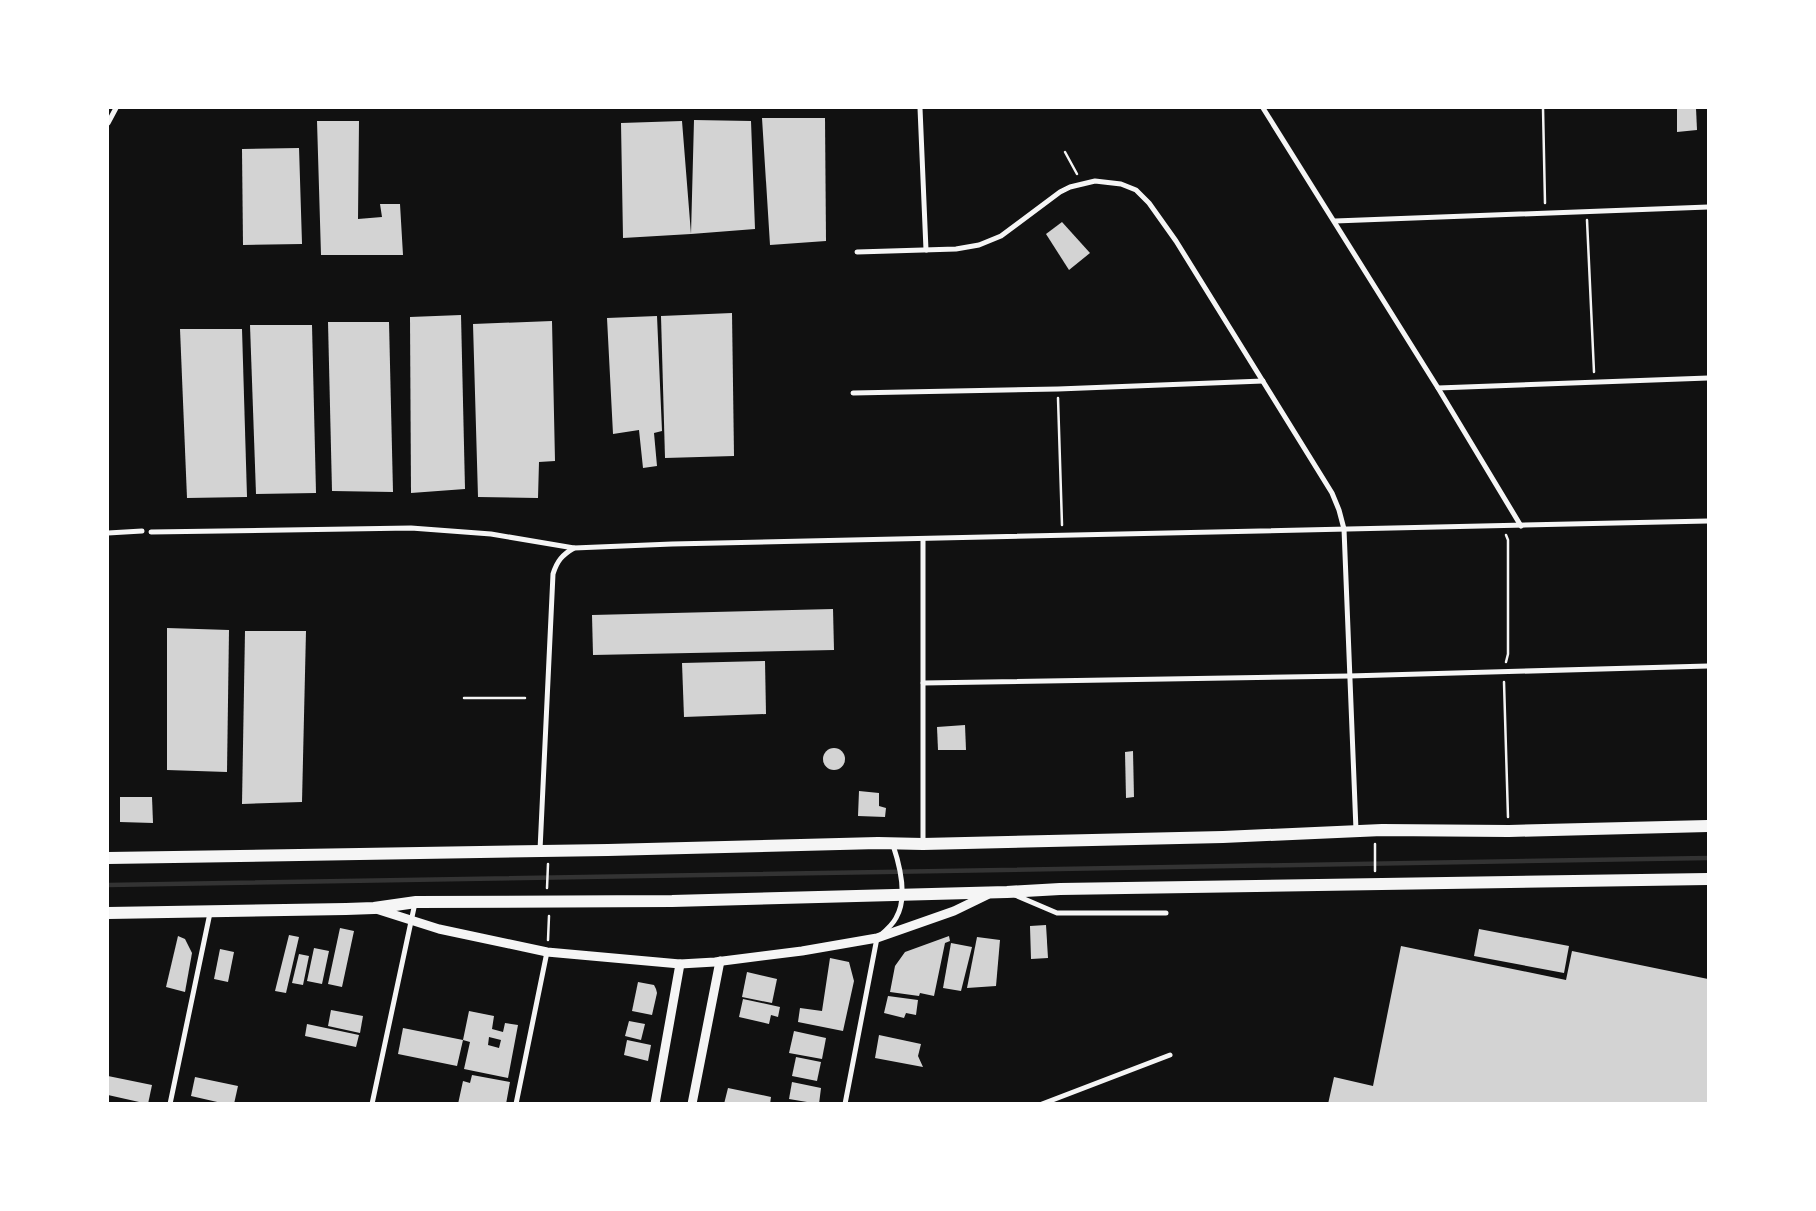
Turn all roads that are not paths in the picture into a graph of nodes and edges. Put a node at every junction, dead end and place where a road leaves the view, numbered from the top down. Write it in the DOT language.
graph roads {
  1 [pos="116,108"];
  2 [pos="920,108"];
  3 [pos="1263,108"];
  4 [pos="108,123"];
  5 [pos="1708,207"];
  6 [pos="1334,221"];
  7 [pos="926,250"];
  8 [pos="857,252"];
  9 [pos="1708,378"];
  10 [pos="1263,381"];
  11 [pos="1438,388"];
  12 [pos="853,393"];
  13 [pos="1708,521"];
  14 [pos="1521,526"];
  15 [pos="1344,529"];
  16 [pos="142,531"];
  17 [pos="151,532"];
  18 [pos="108,533"];
  19 [pos="923,539"];
  20 [pos="574,548"];
  21 [pos="1708,666"];
  22 [pos="1349,676"];
  23 [pos="923,683"];
  24 [pos="1708,826"];
  25 [pos="1356,831"];
  26 [pos="923,844"];
  27 [pos="894,848"];
  28 [pos="540,850"];
  29 [pos="108,858"];
  30 [pos="1708,879"];
  31 [pos="902,889"];
  32 [pos="992,892"];
  33 [pos="1007,892"];
  34 [pos="416,902"];
  35 [pos="374,908"];
  36 [pos="210,911"];
  37 [pos="108,913"];
  38 [pos="1166,914"];
  39 [pos="412,920"];
  40 [pos="877,938"];
  41 [pos="547,952"];
  42 [pos="720,961"];
  43 [pos="680,964"];
  44 [pos="1170,1055"];
  45 [pos="170,1104"];
  46 [pos="372,1104"];
  47 [pos="516,1104"];
  48 [pos="655,1104"];
  49 [pos="692,1104"];
  50 [pos="845,1104"];
  51 [pos="1042,1104"];
  1 -- 4 [label="street"];
  2 -- 7 [label="street"];
  3 -- 6 [label="street"];
  5 -- 6 [label="street"];
  6 -- 11 [label="street"];
  7 -- 8 [label="street"];
  7 -- 10 [label="street"];
  9 -- 11 [label="street"];
  10 -- 12 [label="street"];
  10 -- 15 [label="street"];
  11 -- 14 [label="street"];
  13 -- 14 [label="street"];
  14 -- 15 [label="street"];
  15 -- 19 [label="street"];
  15 -- 22 [label="street"];
  16 -- 18 [label="street"];
  17 -- 20 [label="street"];
  19 -- 20 [label="street"];
  19 -- 23 [label="street"];
  20 -- 28 [label="street"];
  21 -- 22 [label="street"];
  22 -- 23 [label="street"];
  22 -- 25 [label="street"];
  23 -- 26 [label="street"];
  24 -- 25 [label="main road"];
  25 -- 26 [label="main road"];
  26 -- 27 [label="main road"];
  27 -- 28 [label="main road"];
  27 -- 31 [label="street"];
  28 -- 29 [label="main road"];
  30 -- 33 [label="main road"];
  31 -- 32 [label="main road"];
  31 -- 34 [label="main road"];
  31 -- 40 [label="street"];
  32 -- 33 [label="main road"];
  32 -- 40 [label="street"];
  33 -- 38 [label="street"];
  34 -- 35 [label="main road"];
  34 -- 39 [label="street"];
  35 -- 36 [label="main road"];
  35 -- 39 [label="street"];
  36 -- 37 [label="main road"];
  36 -- 45 [label="street"];
  39 -- 41 [label="street"];
  39 -- 46 [label="street"];
  40 -- 42 [label="street"];
  40 -- 50 [label="street"];
  41 -- 43 [label="street"];
  41 -- 47 [label="street"];
  42 -- 43 [label="street"];
  42 -- 49 [label="street"];
  43 -- 48 [label="street"];
  44 -- 51 [label="street"];
}
